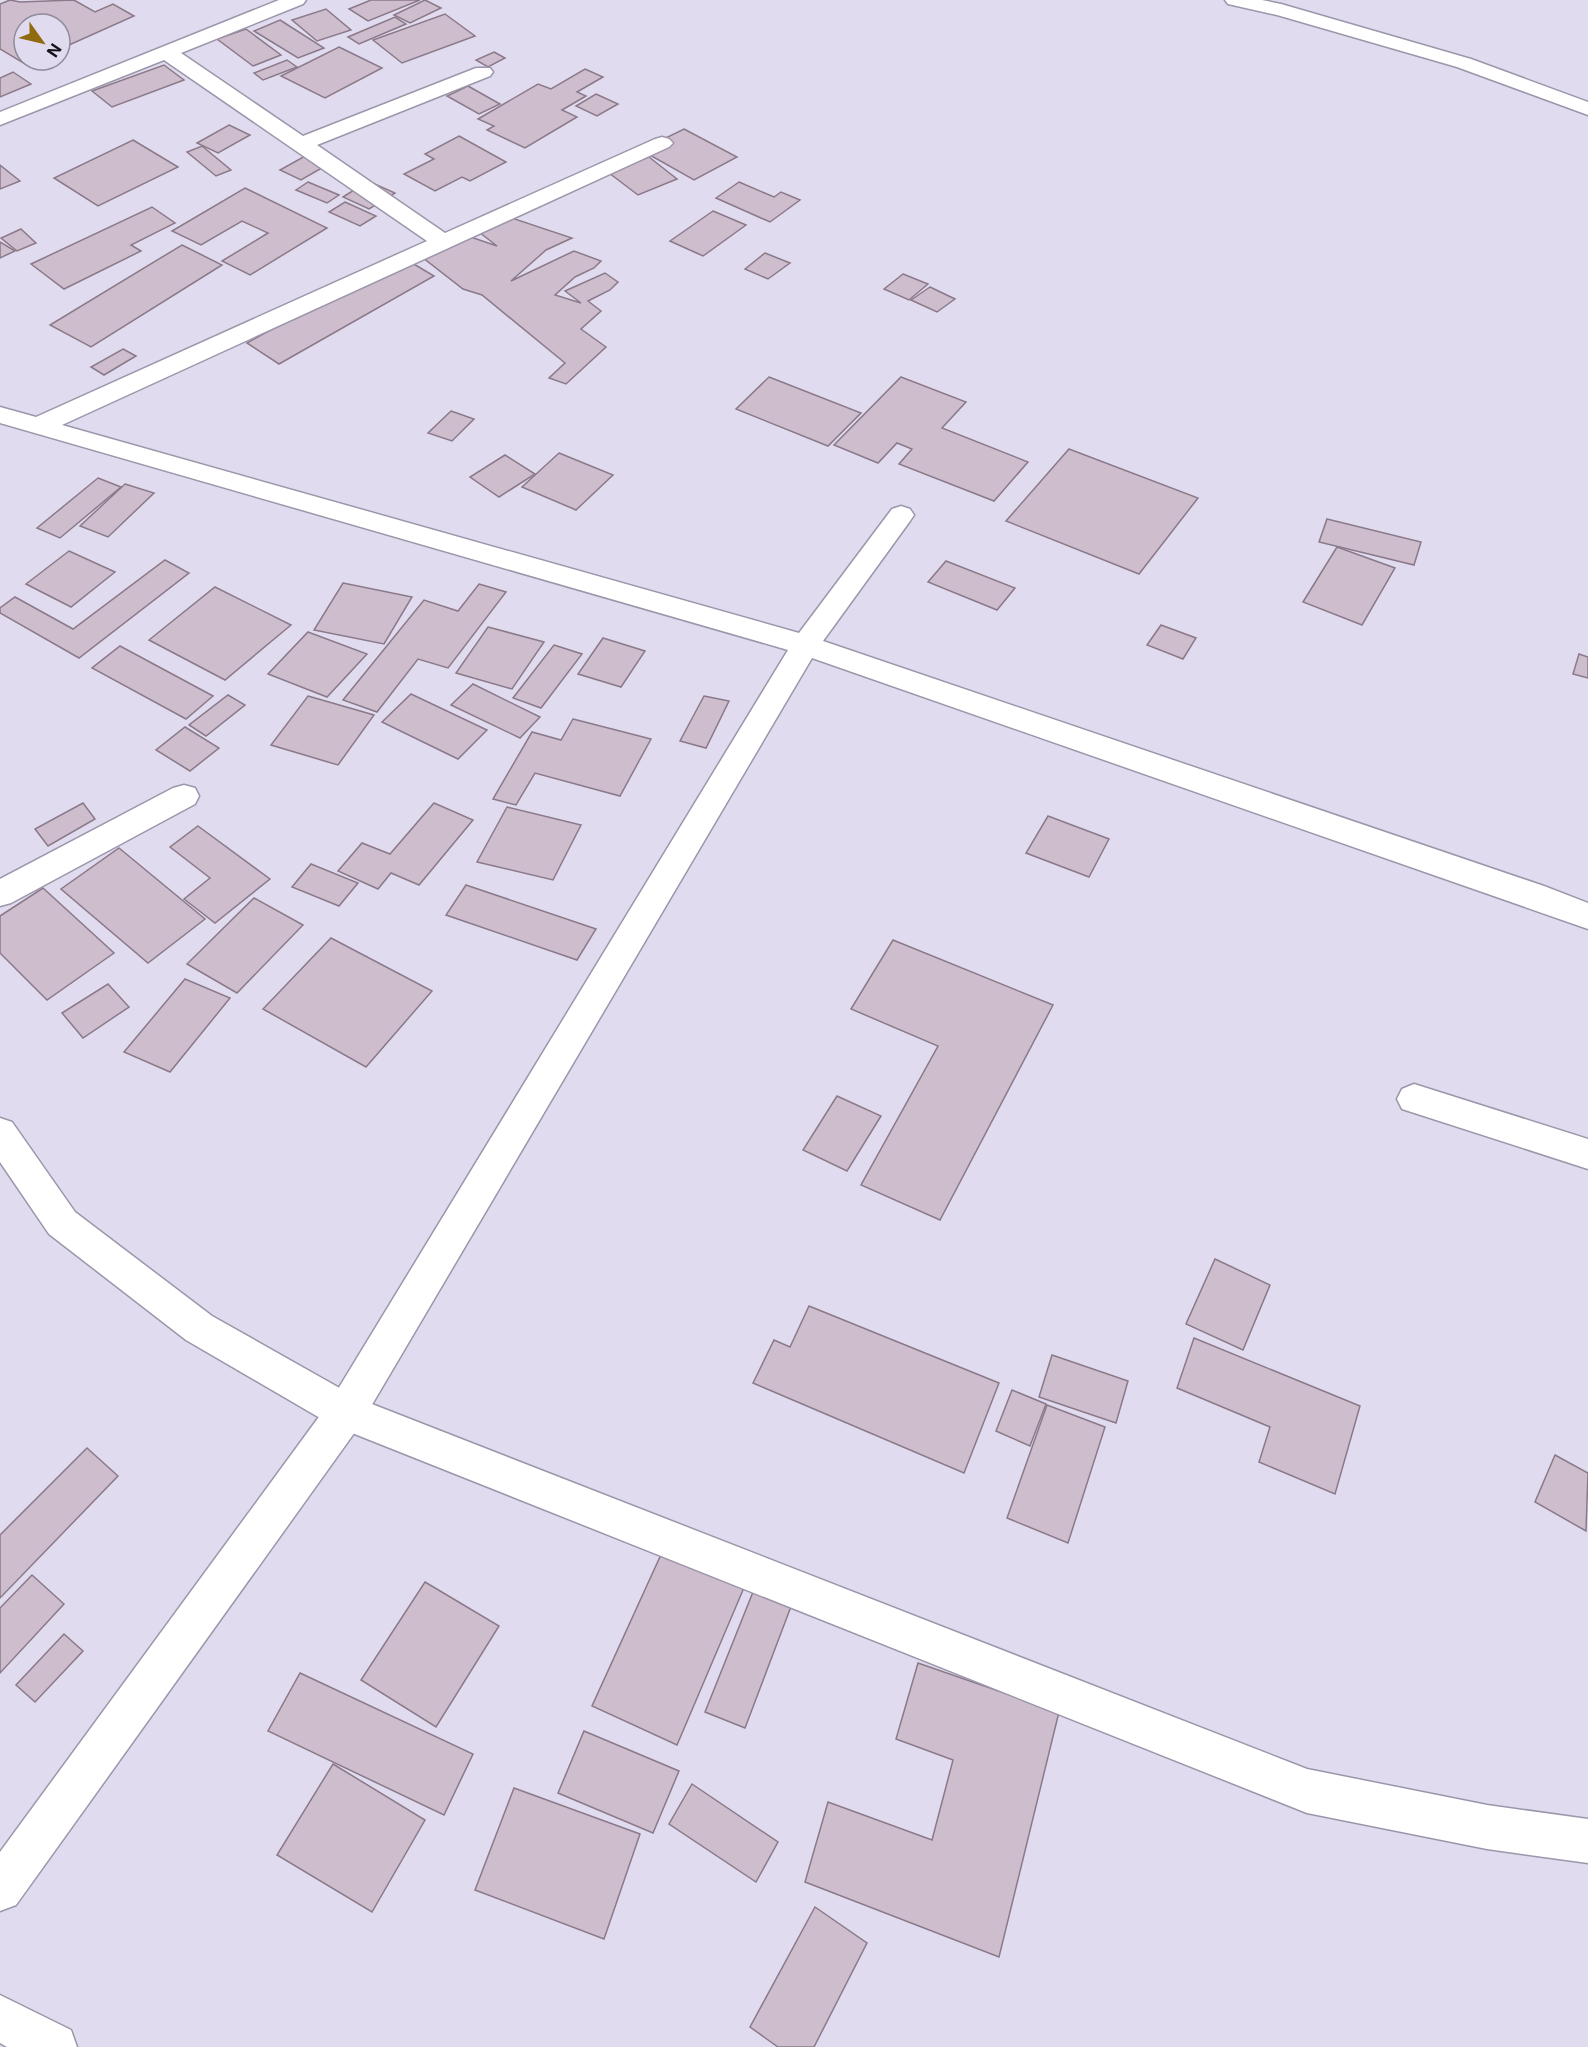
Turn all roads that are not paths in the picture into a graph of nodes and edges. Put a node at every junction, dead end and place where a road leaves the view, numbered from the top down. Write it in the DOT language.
graph roads {
  1 [pos="296,0"];
  2 [pos="1235,0"];
  3 [pos="166,52"];
  4 [pos="483,72"];
  5 [pos="1588,109"];
  6 [pos="0,119"];
  7 [pos="662,143"];
  8 [pos="301,144"];
  9 [pos="444,242"];
  10 [pos="0,415"];
  11 [pos="38,426"];
  12 [pos="901,514"];
  13 [pos="805,645"];
  14 [pos="184,796"];
  15 [pos="0,894"];
  16 [pos="1588,916"];
  17 [pos="1414,1099"];
  18 [pos="0,1132"];
  19 [pos="1588,1154"];
  20 [pos="346,1412"];
  21 [pos="1588,1841"];
  22 [pos="0,1889"];
  23 [pos="0,2018"];
  24 [pos="54,2047"];
  1 -- 3 [label="street"];
  2 -- 5 [label="street"];
  3 -- 6 [label="street"];
  3 -- 8 [label="street"];
  4 -- 8 [label="street"];
  7 -- 9 [label="street"];
  8 -- 9 [label="street"];
  9 -- 11 [label="street"];
  10 -- 11 [label="street"];
  11 -- 13 [label="street"];
  12 -- 13 [label="street"];
  13 -- 16 [label="street"];
  13 -- 20 [label="street"];
  14 -- 15 [label="street"];
  17 -- 19 [label="street"];
  18 -- 20 [label="street"];
  20 -- 21 [label="street"];
  20 -- 22 [label="street"];
  23 -- 24 [label="street"];
}
